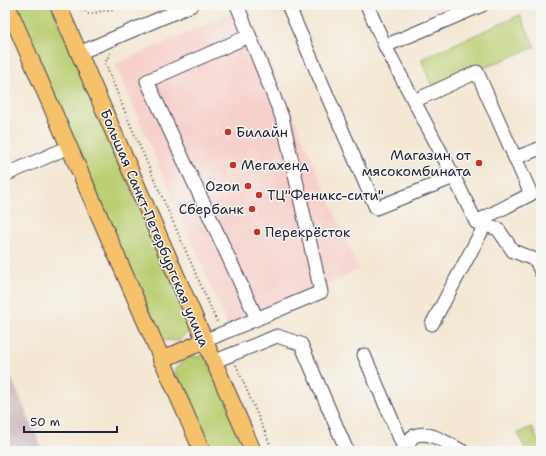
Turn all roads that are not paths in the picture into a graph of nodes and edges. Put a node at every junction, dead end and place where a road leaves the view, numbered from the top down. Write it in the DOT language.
graph roads {
  1 [pos="7,5"];
  2 [pos="58,5"];
  3 [pos="192,5"];
  4 [pos="237,5"];
  5 [pos="288,5"];
  6 [pos="367,5"];
  7 [pos="482,5"];
  8 [pos="248,36"];
  9 [pos="385,46"];
  10 [pos="79,53"];
  11 [pos="414,101"];
  12 [pos="68,147"];
  13 [pos="541,148"];
  14 [pos="514,158"];
  15 [pos="5,175"];
  16 [pos="454,177"];
  17 [pos="481,223"];
  18 [pos="539,263"];
  19 [pos="257,319"];
  20 [pos="432,324"];
  21 [pos="204,341"];
  22 [pos="364,355"];
  23 [pos="161,360"];
  24 [pos="213,362"];
  25 [pos="405,450"];
  26 [pos="202,451"];
  27 [pos="253,451"];
  28 [pos="347,451"];
  29 [pos="462,451"];
  1 -- 12 [label="main road"];
  2 -- 10 [label="main road, Большая Санкт-Петербургская улица"];
  3 -- 10 [label="street"];
  4 -- 8 [label="street"];
  5 -- 16 [label="street"];
  6 -- 9 [label="street"];
  7 -- 9 [label="street"];
  8 -- 19 [label="street"];
  8 -- 19 [label="street"];
  9 -- 11 [label="street"];
  10 -- 21 [label="main road, Большая Санкт-Петербургская улица"];
  11 -- 14 [label="street"];
  11 -- 16 [label="street"];
  12 -- 15 [label="street"];
  12 -- 23 [label="main road"];
  13 -- 14 [label="street"];
  14 -- 17 [label="street"];
  16 -- 17 [label="street"];
  17 -- 18 [label="street"];
  17 -- 20 [label="street"];
  19 -- 21 [label="street"];
  21 -- 23 [label="main road"];
  21 -- 24 [label="main road, Большая Санкт-Петербургская улица"];
  22 -- 25 [label="street"];
  23 -- 26 [label="main road"];
  24 -- 27 [label="main road, Большая Санкт-Петербургская улица"];
  24 -- 28 [label="street"];
  25 -- 29 [label="street"];
}
